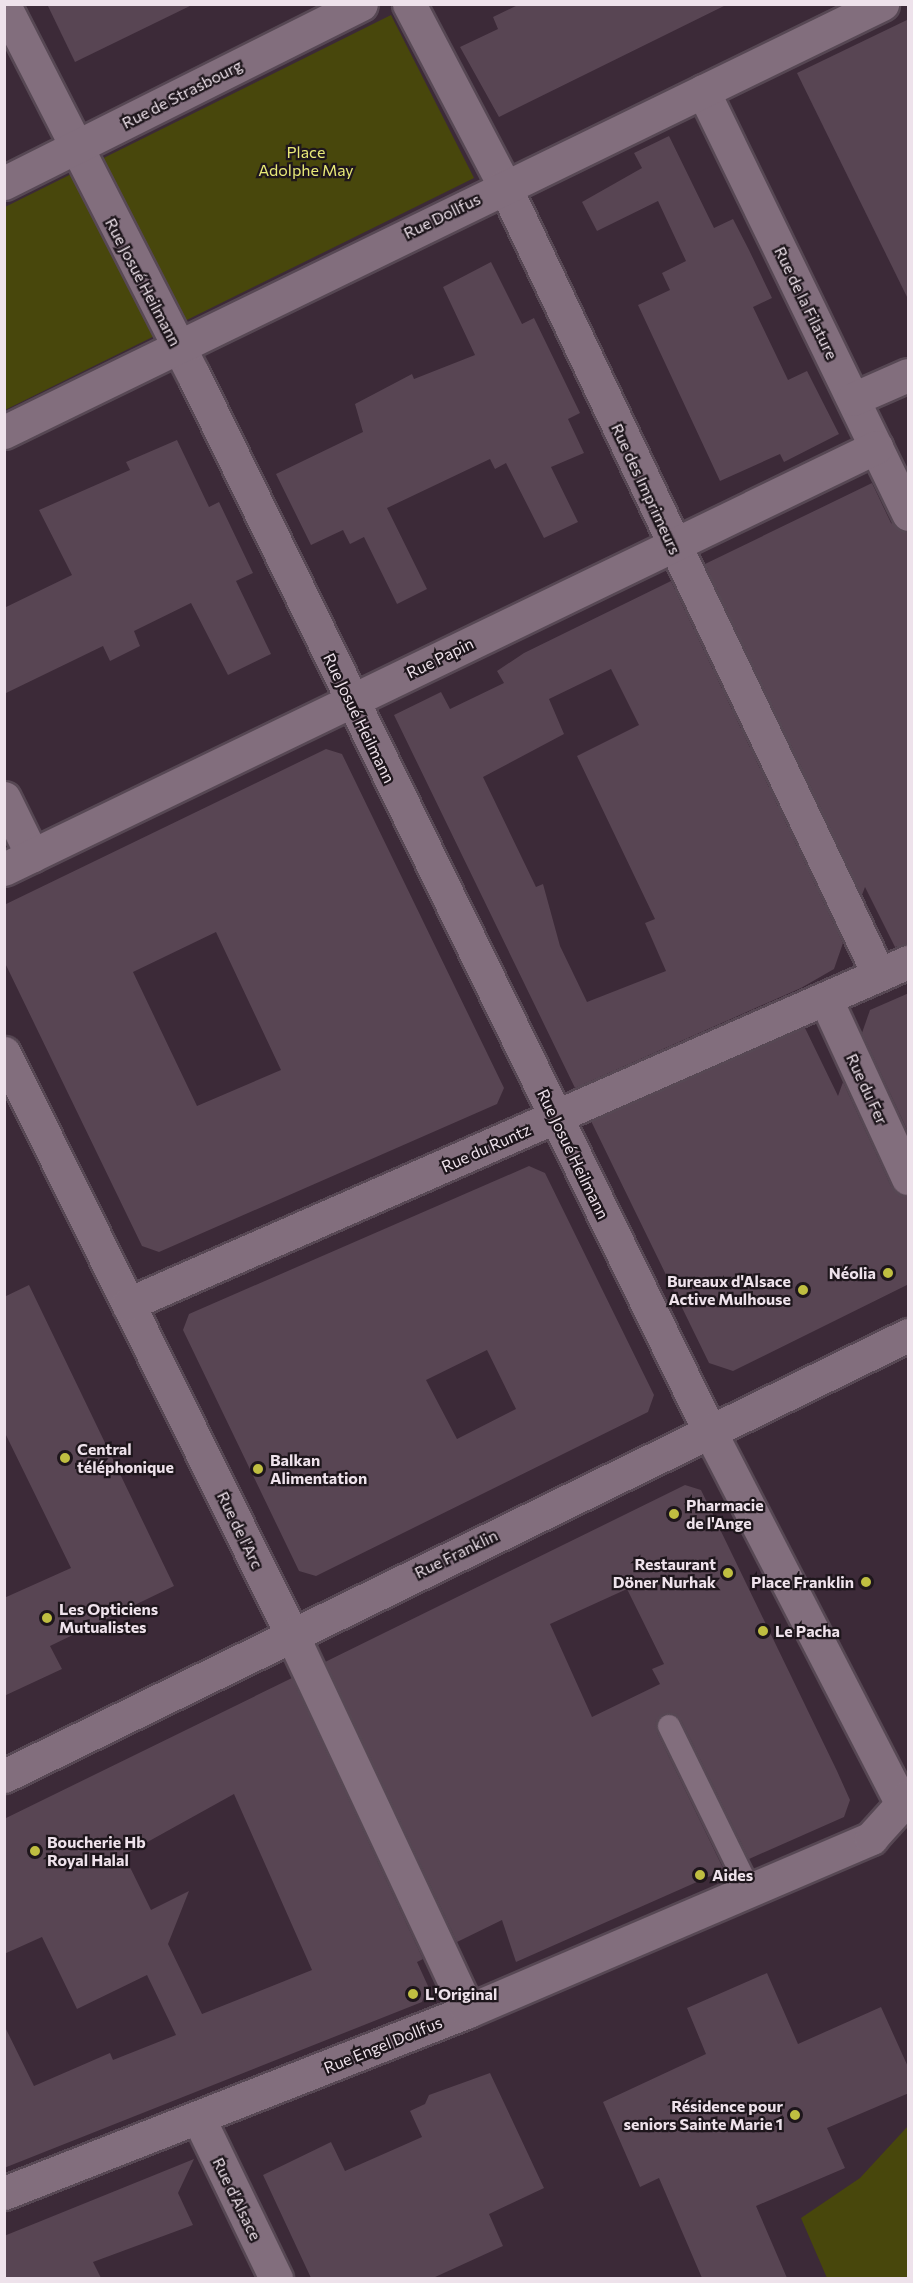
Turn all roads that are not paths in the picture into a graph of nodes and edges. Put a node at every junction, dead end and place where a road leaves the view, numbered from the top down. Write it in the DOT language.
graph roads {
  1 [pos="361,4"];
  2 [pos="409,4"];
  3 [pos="882,4"];
  4 [pos="4,5"];
  5 [pos="703,91"];
  6 [pos="74,148"];
  7 [pos="4,183"];
  8 [pos="504,185"];
  9 [pos="178,348"];
  10 [pos="909,375"];
  11 [pos="853,399"];
  12 [pos="4,432"];
  13 [pos="876,447"];
  14 [pos="909,514"];
  15 [pos="673,547"];
  16 [pos="351,702"];
  17 [pos="4,798"];
  18 [pos="18,862"];
  19 [pos="909,962"];
  20 [pos="879,975"];
  21 [pos="826,1000"];
  22 [pos="4,1053"];
  23 [pos="555,1118"];
  24 [pos="909,1178"];
  25 [pos="128,1304"];
  26 [pos="909,1335"];
  27 [pos="710,1432"];
  28 [pos="292,1635"];
  29 [pos="669,1726"];
  30 [pos="4,1776"];
  31 [pos="905,1799"];
  32 [pos="750,1891"];
  33 [pos="468,2011"];
  34 [pos="199,2119"];
  35 [pos="4,2193"];
  36 [pos="276,2278"];
  1 -- 6 [label="street, Rue de Strasbourg"];
  2 -- 8 [label="street, Rue des Imprimeurs"];
  3 -- 5 [label="street, Rue Dollfus"];
  4 -- 6 [label="street, Rue Josué Heilmann"];
  5 -- 8 [label="street, Rue Dollfus"];
  5 -- 11 [label="street, Rue de la Filature"];
  6 -- 7 [label="street, Rue de Strasbourg"];
  6 -- 9 [label="street, Rue Josué Heilmann"];
  8 -- 9 [label="street, Rue Dollfus"];
  8 -- 15 [label="street, Rue des Imprimeurs"];
  9 -- 12 [label="street, Rue Dollfus"];
  9 -- 16 [label="street, Rue Josué Heilmann"];
  10 -- 11 [label="street"];
  11 -- 13 [label="street, Rue de la Filature"];
  13 -- 14 [label="street, Rue de la Filature"];
  13 -- 15 [label="street, Rue Papin"];
  15 -- 16 [label="street, Rue Papin"];
  15 -- 20 [label="street, Rue des Imprimeurs"];
  16 -- 18 [label="street, Rue Papin"];
  16 -- 23 [label="street, Rue Josué Heilmann"];
  17 -- 18 [label="street"];
  19 -- 20 [label="street, Rue du Runtz"];
  20 -- 21 [label="street, Rue du Runtz"];
  21 -- 23 [label="street, Rue du Runtz"];
  21 -- 24 [label="street, Rue du Fer"];
  22 -- 25 [label="street, Rue de l'Arc"];
  23 -- 25 [label="street, Rue du Runtz"];
  23 -- 27 [label="street, Rue Josué Heilmann"];
  25 -- 28 [label="street, Rue de l'Arc"];
  26 -- 27 [label="street, Rue Franklin"];
  27 -- 28 [label="street, Rue Franklin"];
  27 -- 31 [label="street"];
  28 -- 30 [label="street, Rue Franklin"];
  28 -- 33 [label="street, Rue de l'Arc"];
  29 -- 32 [label="lane"];
  31 -- 32 [label="street, Rue Engel Dollfus"];
  32 -- 33 [label="street, Rue Engel Dollfus"];
  33 -- 34 [label="street, Rue Engel Dollfus"];
  34 -- 35 [label="street, Rue Engel Dollfus"];
  34 -- 36 [label="street, Rue d'Alsace"];
}
